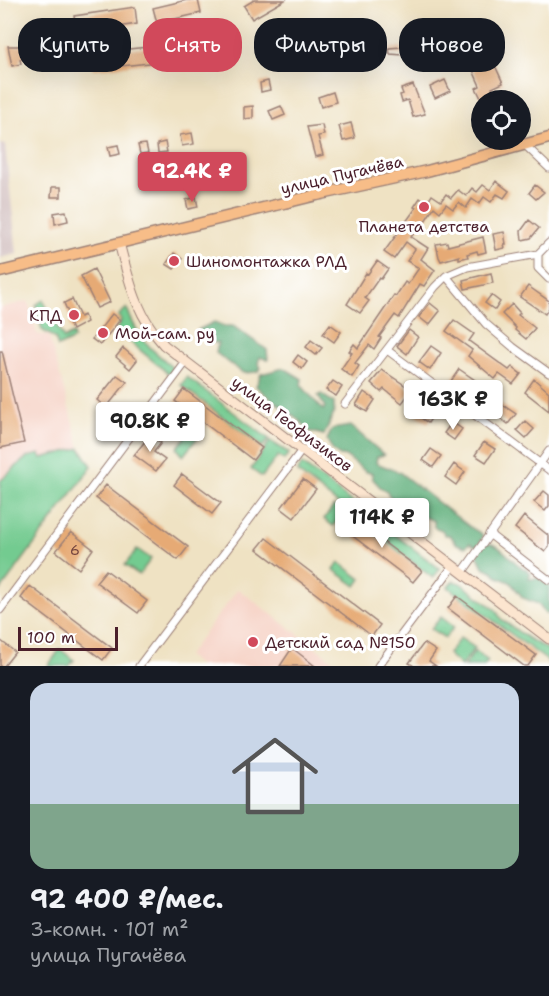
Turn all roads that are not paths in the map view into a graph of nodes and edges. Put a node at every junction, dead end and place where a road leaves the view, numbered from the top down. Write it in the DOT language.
graph roads {
  1 [pos="549,138"];
  2 [pos="531,143"];
  3 [pos="506,150"];
  4 [pos="530,150"];
  5 [pos="549,168"];
  6 [pos="119,243"];
  7 [pos="549,243"];
  8 [pos="538,254"];
  9 [pos="0,273"];
  10 [pos="446,276"];
  11 [pos="549,279"];
  12 [pos="387,350"];
  13 [pos="186,362"];
  14 [pos="549,373"];
  15 [pos="345,404"];
  16 [pos="302,450"];
  17 [pos="549,451"];
  18 [pos="539,463"];
  19 [pos="549,470"];
  20 [pos="489,534"];
  21 [pos="453,566"];
  22 [pos="462,573"];
  23 [pos="549,580"];
  24 [pos="0,610"];
  25 [pos="549,639"];
  26 [pos="139,666"];
  27 [pos="378,666"];
  1 -- 2 [label="main road, улица Пугачёва"];
  3 -- 6 [label="main road, улица Пугачёва"];
  4 -- 5 [label="street"];
  6 -- 9 [label="main road, улица Пугачёва"];
  6 -- 13 [label="street, улица Геофизиков"];
  7 -- 8 [label="street"];
  8 -- 10 [label="street"];
  8 -- 11 [label="street"];
  10 -- 12 [label="street"];
  10 -- 14 [label="street"];
  12 -- 15 [label="street"];
  12 -- 18 [label="street"];
  13 -- 16 [label="street, улица Геофизиков"];
  13 -- 24 [label="street"];
  16 -- 21 [label="street, улица Геофизиков"];
  16 -- 26 [label="street"];
  17 -- 18 [label="street"];
  18 -- 19 [label="street"];
  18 -- 20 [label="street"];
  20 -- 22 [label="street"];
  20 -- 23 [label="street"];
  21 -- 22 [label="street, улица Геофизиков"];
  21 -- 27 [label="street"];
  22 -- 25 [label="street, улица Геофизиков"];
}
